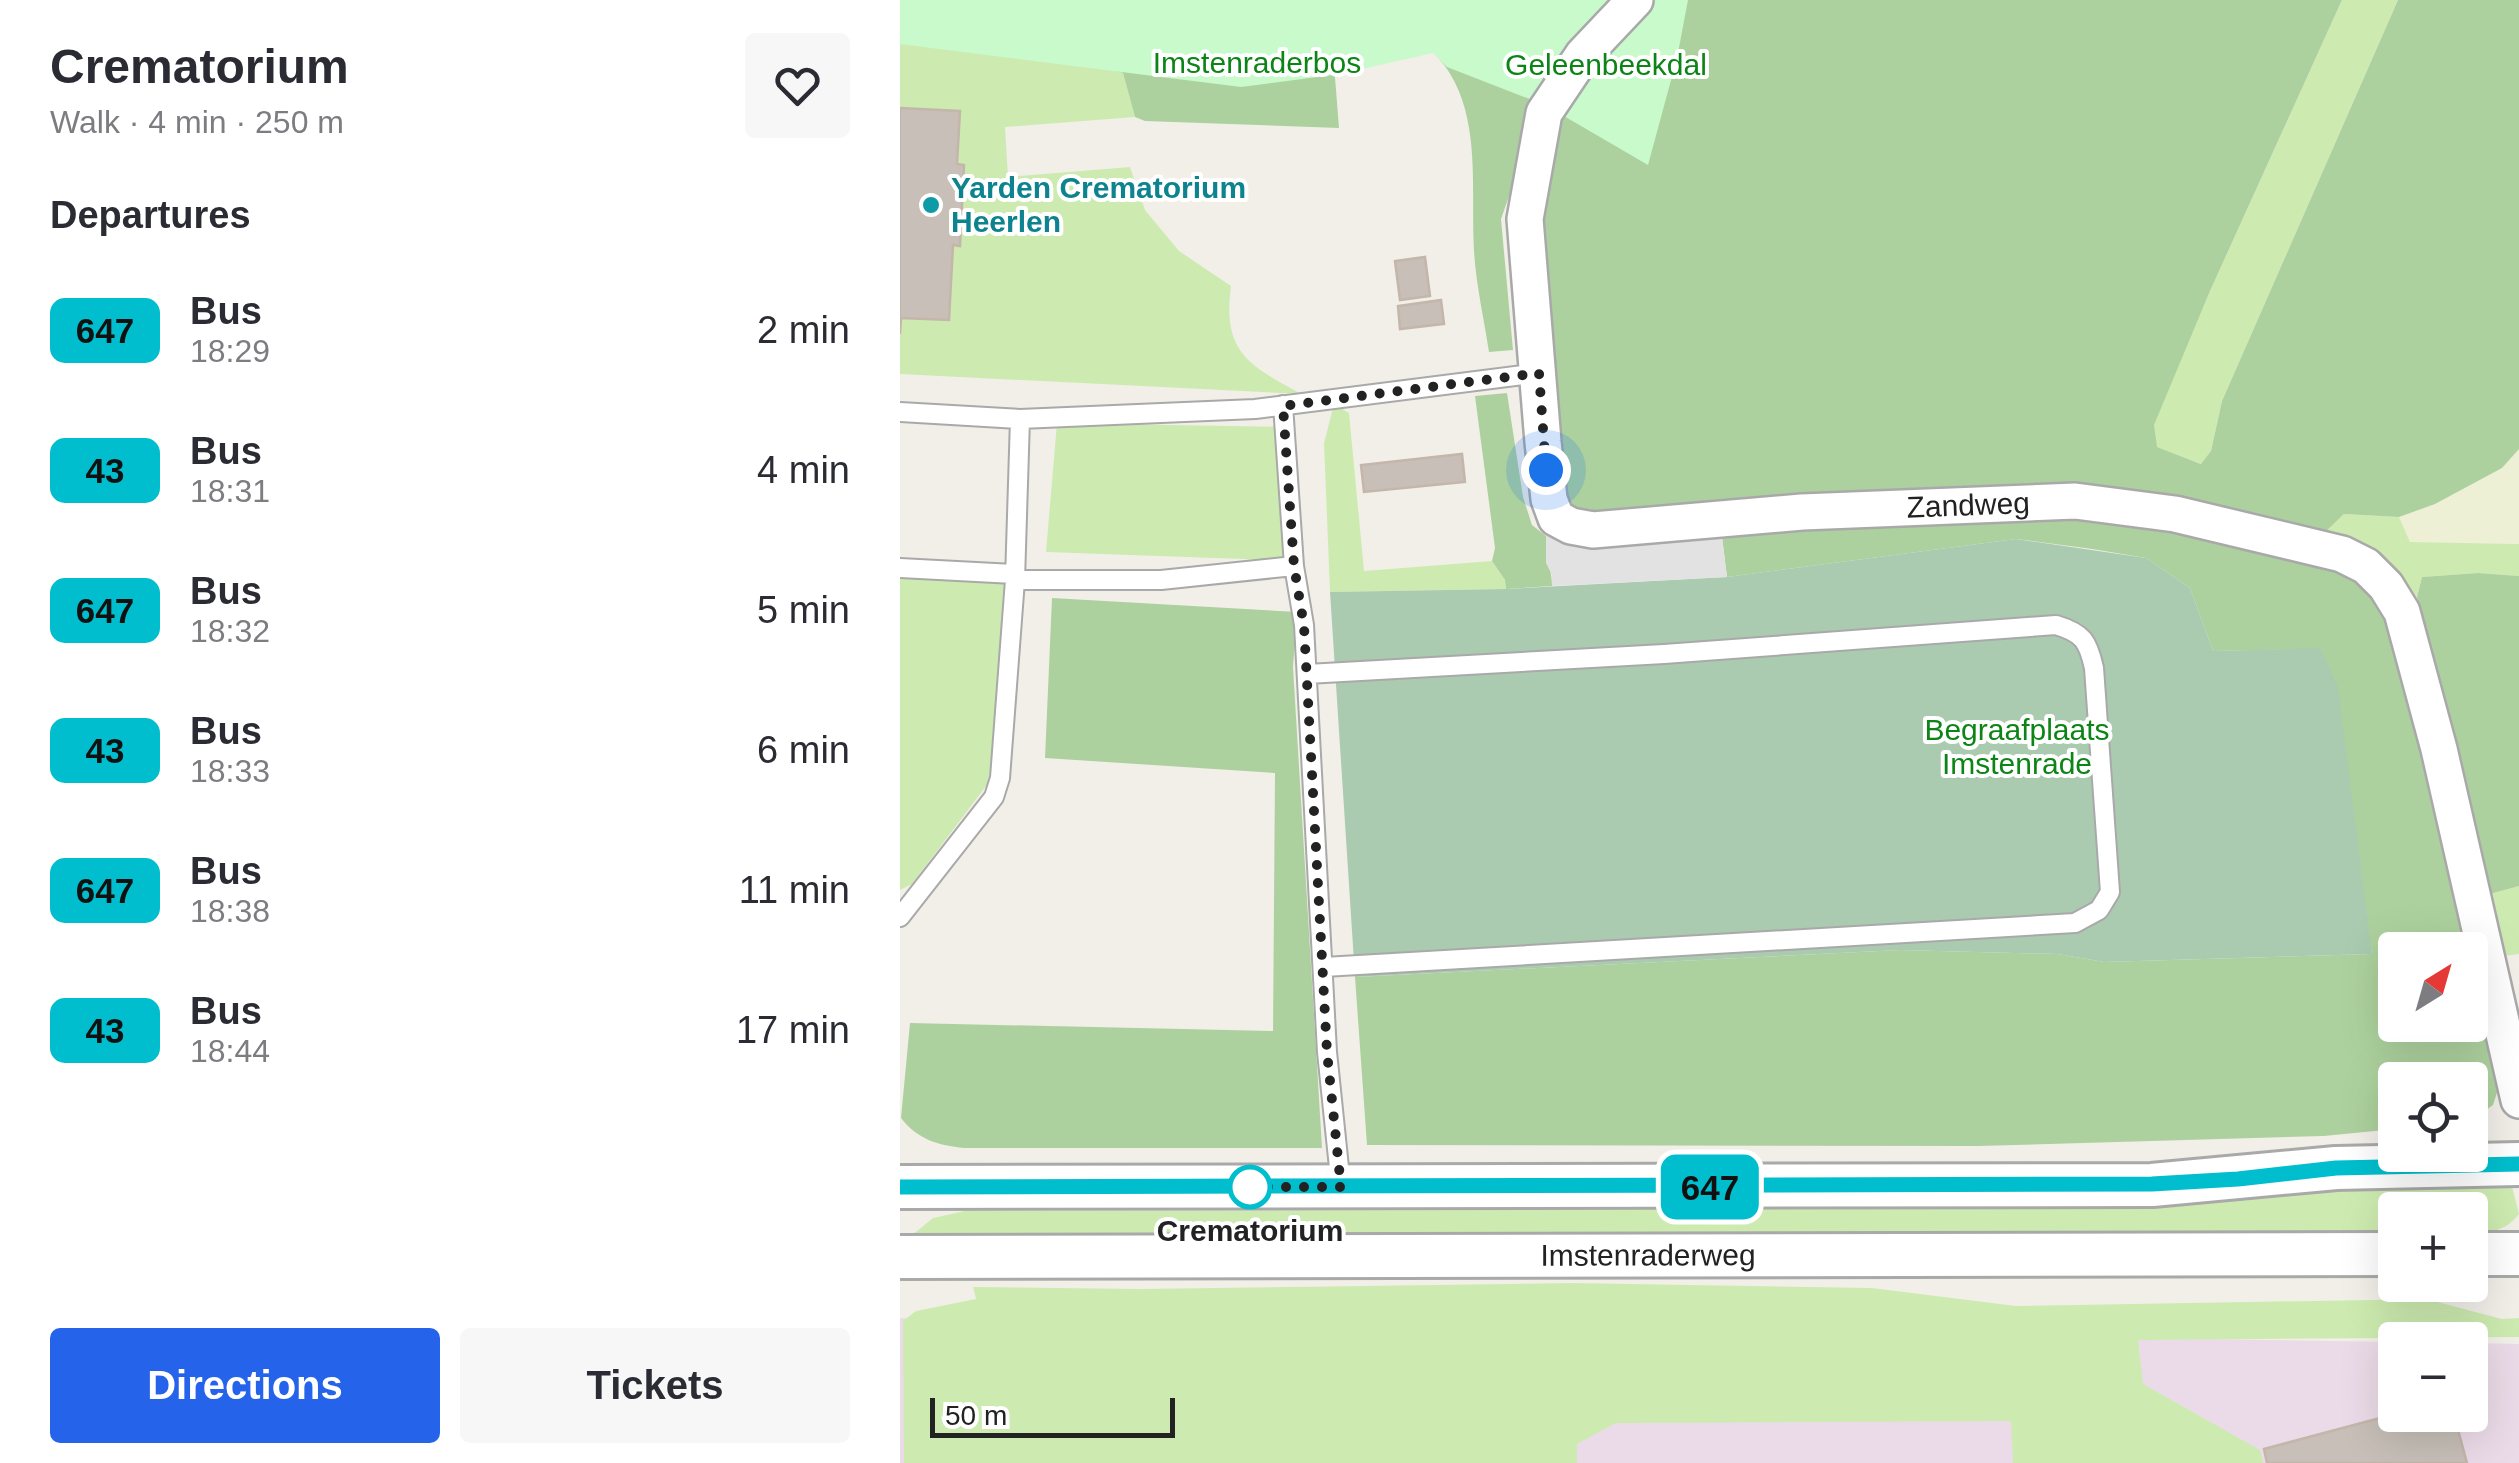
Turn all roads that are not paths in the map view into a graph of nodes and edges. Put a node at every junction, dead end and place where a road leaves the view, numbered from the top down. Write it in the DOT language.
graph roads {
  1 [pos="1635,0"];
  2 [pos="1539,373"];
  3 [pos="1283,406"];
  4 [pos="900,412"];
  5 [pos="1020,419"];
  6 [pos="1294,566"];
  7 [pos="900,568"];
  8 [pos="1014,577"];
  9 [pos="1306,674"];
  10 [pos="903,910"];
  11 [pos="1324,967"];
  12 [pos="2519,1100"];
  13 [pos="2519,1164"];
  14 [pos="900,1187"];
  15 [pos="1341,1187"];
  16 [pos="2378,1254"];
  17 [pos="2488,1254"];
  18 [pos="2519,1254"];
  19 [pos="900,1257"];
  1 -- 2 [label="street, Zandweg"];
  2 -- 3 [label="lane"];
  2 -- 12 [label="street, Zandweg"];
  3 -- 5 [label="lane"];
  3 -- 6 [label="lane"];
  4 -- 5 [label="lane"];
  5 -- 8 [label="lane"];
  6 -- 8 [label="lane"];
  6 -- 9 [label="lane"];
  7 -- 8 [label="lane"];
  8 -- 10 [label="lane"];
  9 -- 11 [label="lane"];
  9 -- 11 [label="lane"];
  11 -- 15 [label="lane"];
  13 -- 15 [label="street"];
  14 -- 15 [label="street"];
  16 -- 19 [label="street, Imstenraderweg"];
  17 -- 18 [label="street"];
}
